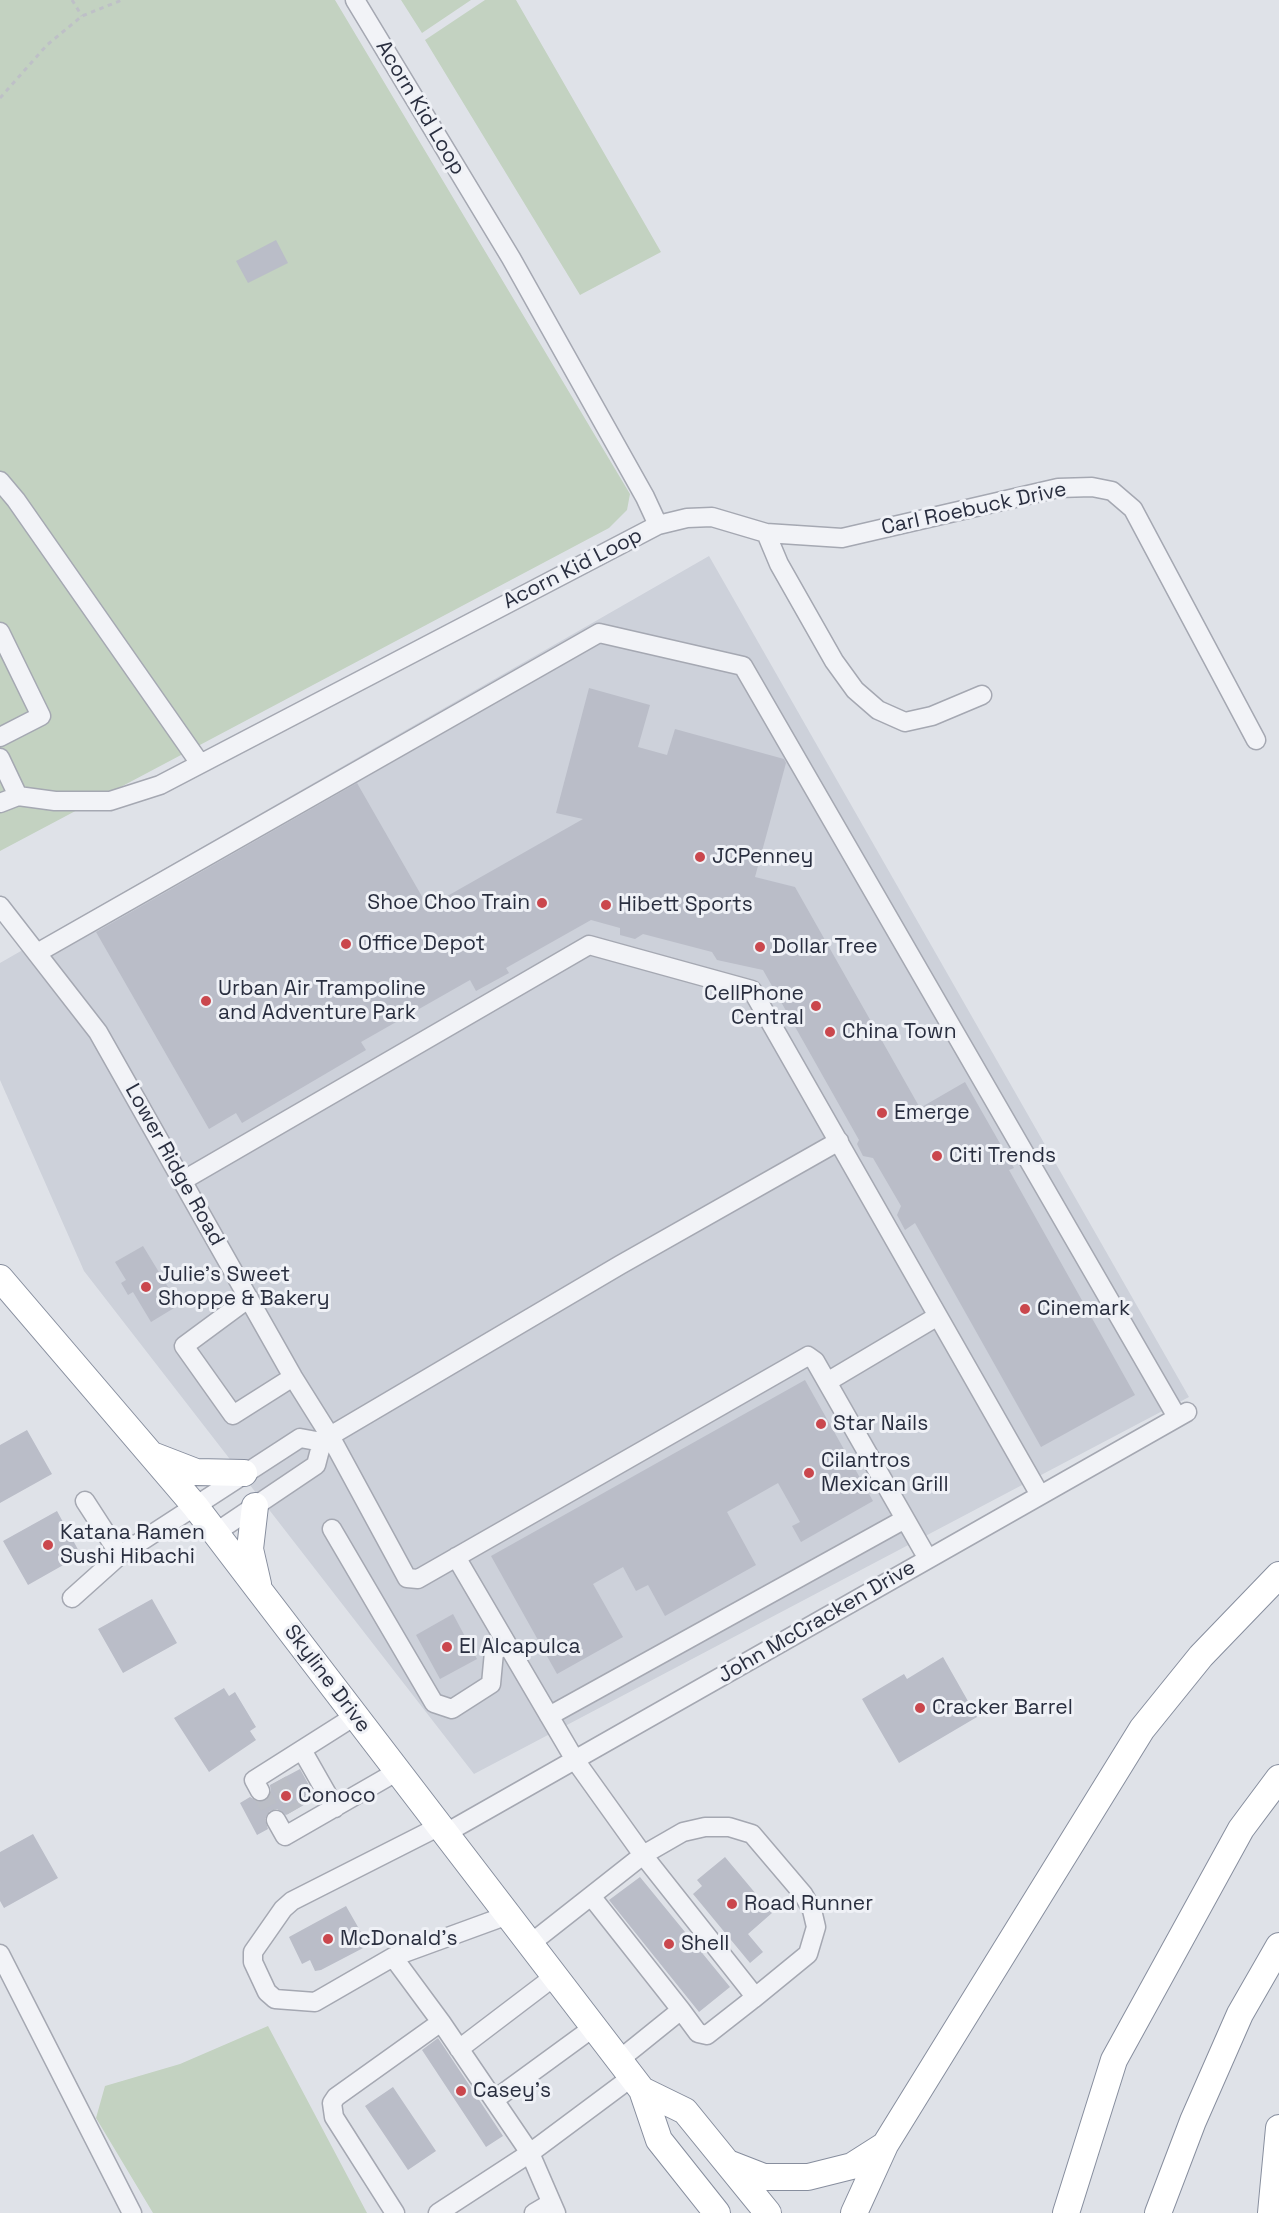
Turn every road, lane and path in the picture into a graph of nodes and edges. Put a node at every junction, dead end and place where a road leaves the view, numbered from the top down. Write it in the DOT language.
graph roads {
  1 [pos="72,0"];
  2 [pos="122,0"];
  3 [pos="355,0"];
  4 [pos="82,16"];
  5 [pos="0,98"];
  6 [pos="0,481"];
  7 [pos="658,525"];
  8 [pos="766,533"];
  9 [pos="0,632"];
  10 [pos="982,695"];
  11 [pos="0,737"];
  12 [pos="1256,740"];
  13 [pos="0,758"];
  14 [pos="200,762"];
  15 [pos="18,796"];
  16 [pos="0,803"];
  17 [pos="0,906"];
  18 [pos="37,953"];
  19 [pos="839,1142"];
  20 [pos="182,1181"];
  21 [pos="3,1287"];
  22 [pos="249,1298"];
  23 [pos="938,1316"];
  24 [pos="293,1377"];
  25 [pos="827,1382"];
  26 [pos="326,1439"];
  27 [pos="147,1452"];
  28 [pos="244,1473"];
  29 [pos="1040,1495"];
  30 [pos="85,1501"];
  31 [pos="195,1506"];
  32 [pos="255,1506"];
  33 [pos="905,1519"];
  34 [pos="332,1529"];
  35 [pos="215,1533"];
  36 [pos="120,1555"];
  37 [pos="456,1557"];
  38 [pos="928,1559"];
  39 [pos="1279,1575"];
  40 [pos="259,1590"];
  41 [pos="72,1598"];
  42 [pos="507,1644"];
  43 [pos="355,1716"];
  44 [pos="549,1716"];
  45 [pos="302,1750"];
  46 [pos="575,1760"];
  47 [pos="398,1771"];
  48 [pos="1279,1778"];
  49 [pos="260,1791"];
  50 [pos="335,1808"];
  51 [pos="276,1820"];
  52 [pos="443,1830"];
  53 [pos="643,1855"];
  54 [pos="591,1896"];
  55 [pos="508,1915"];
  56 [pos="530,1944"];
  57 [pos="1279,1946"];
  58 [pos="0,1954"];
  59 [pos="393,1957"];
  60 [pos="555,1976"];
  61 [pos="753,1999"];
  62 [pos="681,2010"];
  63 [pos="441,2022"];
  64 [pos="594,2027"];
  65 [pos="459,2049"];
  66 [pos="631,2076"];
  67 [pos="494,2100"];
  68 [pos="1279,2128"];
  69 [pos="885,2145"];
  70 [pos="530,2153"];
  71 [pos="724,2161"];
  72 [pos="553,2208"];
  73 [pos="132,2213"];
  74 [pos="395,2213"];
  75 [pos="438,2213"];
  76 [pos="534,2213"];
  77 [pos="717,2213"];
  78 [pos="768,2213"];
  79 [pos="854,2213"];
  80 [pos="1066,2213"];
  81 [pos="1158,2213"];
  82 [pos="1271,2213"];
  1 -- 4 [label="path"];
  2 -- 4 [label="path"];
  3 -- 7 [label="street, Acorn Kid Loop"];
  4 -- 5 [label="path"];
  6 -- 14 [label="street"];
  7 -- 8 [label="street, Carl Roebuck Drive"];
  7 -- 14 [label="street, Acorn Kid Loop"];
  8 -- 10 [label="street"];
  8 -- 12 [label="street, Carl Roebuck Drive"];
  9 -- 11 [label="street"];
  13 -- 15 [label="street"];
  14 -- 15 [label="street, Acorn Kid Loop"];
  15 -- 16 [label="street, Acorn Kid Loop"];
  17 -- 18 [label="street, Lower Ridge Road"];
  18 -- 20 [label="street, Lower Ridge Road"];
  18 -- 29 [label="street, John McCracken Drive"];
  19 -- 20 [label="street"];
  19 -- 23 [label="street"];
  19 -- 26 [label="street"];
  20 -- 22 [label="street, Lower Ridge Road"];
  21 -- 27 [label="highway, Skyline Drive"];
  22 -- 24 [label="street, Lower Ridge Road"];
  22 -- 24 [label="street"];
  23 -- 25 [label="street"];
  23 -- 29 [label="street"];
  24 -- 26 [label="street, Lower Ridge Road"];
  25 -- 33 [label="street"];
  25 -- 37 [label="street"];
  26 -- 28 [label="street"];
  26 -- 32 [label="street"];
  26 -- 37 [label="street, Lower Ridge Road"];
  27 -- 28 [label="highway"];
  27 -- 31 [label="highway, Skyline Drive"];
  28 -- 31 [label="street"];
  29 -- 38 [label="street, John McCracken Drive"];
  30 -- 36 [label="street"];
  31 -- 35 [label="highway, Skyline Drive"];
  31 -- 36 [label="street"];
  32 -- 35 [label="street"];
  32 -- 40 [label="highway"];
  33 -- 38 [label="street"];
  33 -- 44 [label="street"];
  34 -- 42 [label="street"];
  35 -- 40 [label="highway, Skyline Drive"];
  36 -- 41 [label="street"];
  37 -- 42 [label="street"];
  38 -- 46 [label="street, John McCracken Drive"];
  39 -- 69 [label="highway"];
  40 -- 43 [label="highway, Skyline Drive"];
  42 -- 44 [label="street"];
  43 -- 45 [label="street"];
  43 -- 47 [label="highway, Skyline Drive"];
  44 -- 46 [label="street"];
  45 -- 49 [label="street"];
  45 -- 50 [label="street"];
  46 -- 52 [label="street, John McCracken Drive"];
  46 -- 53 [label="street"];
  47 -- 50 [label="street"];
  47 -- 52 [label="highway, Skyline Drive"];
  48 -- 80 [label="highway"];
  50 -- 51 [label="street"];
  52 -- 55 [label="highway, Skyline Drive"];
  52 -- 59 [label="street, John McCracken Drive"];
  53 -- 54 [label="street"];
  53 -- 61 [label="street"];
  53 -- 61 [label="street"];
  54 -- 56 [label="street"];
  54 -- 62 [label="street"];
  55 -- 56 [label="highway, Skyline Drive"];
  55 -- 59 [label="street"];
  56 -- 60 [label="highway, Skyline Drive"];
  57 -- 81 [label="highway"];
  58 -- 73 [label="street"];
  59 -- 63 [label="street"];
  60 -- 64 [label="highway, Skyline Drive"];
  60 -- 65 [label="street"];
  61 -- 62 [label="street"];
  62 -- 66 [label="street"];
  63 -- 65 [label="street"];
  63 -- 74 [label="street"];
  64 -- 66 [label="highway, Skyline Drive"];
  64 -- 67 [label="street"];
  65 -- 67 [label="street"];
  66 -- 70 [label="street"];
  66 -- 71 [label="highway, Skyline Drive"];
  66 -- 77 [label="highway, Skyline Drive"];
  67 -- 70 [label="street"];
  68 -- 82 [label="highway"];
  69 -- 71 [label="highway"];
  69 -- 79 [label="highway"];
  70 -- 72 [label="street"];
  70 -- 75 [label="street"];
  71 -- 78 [label="highway, Skyline Drive"];
  72 -- 76 [label="street"];
}
